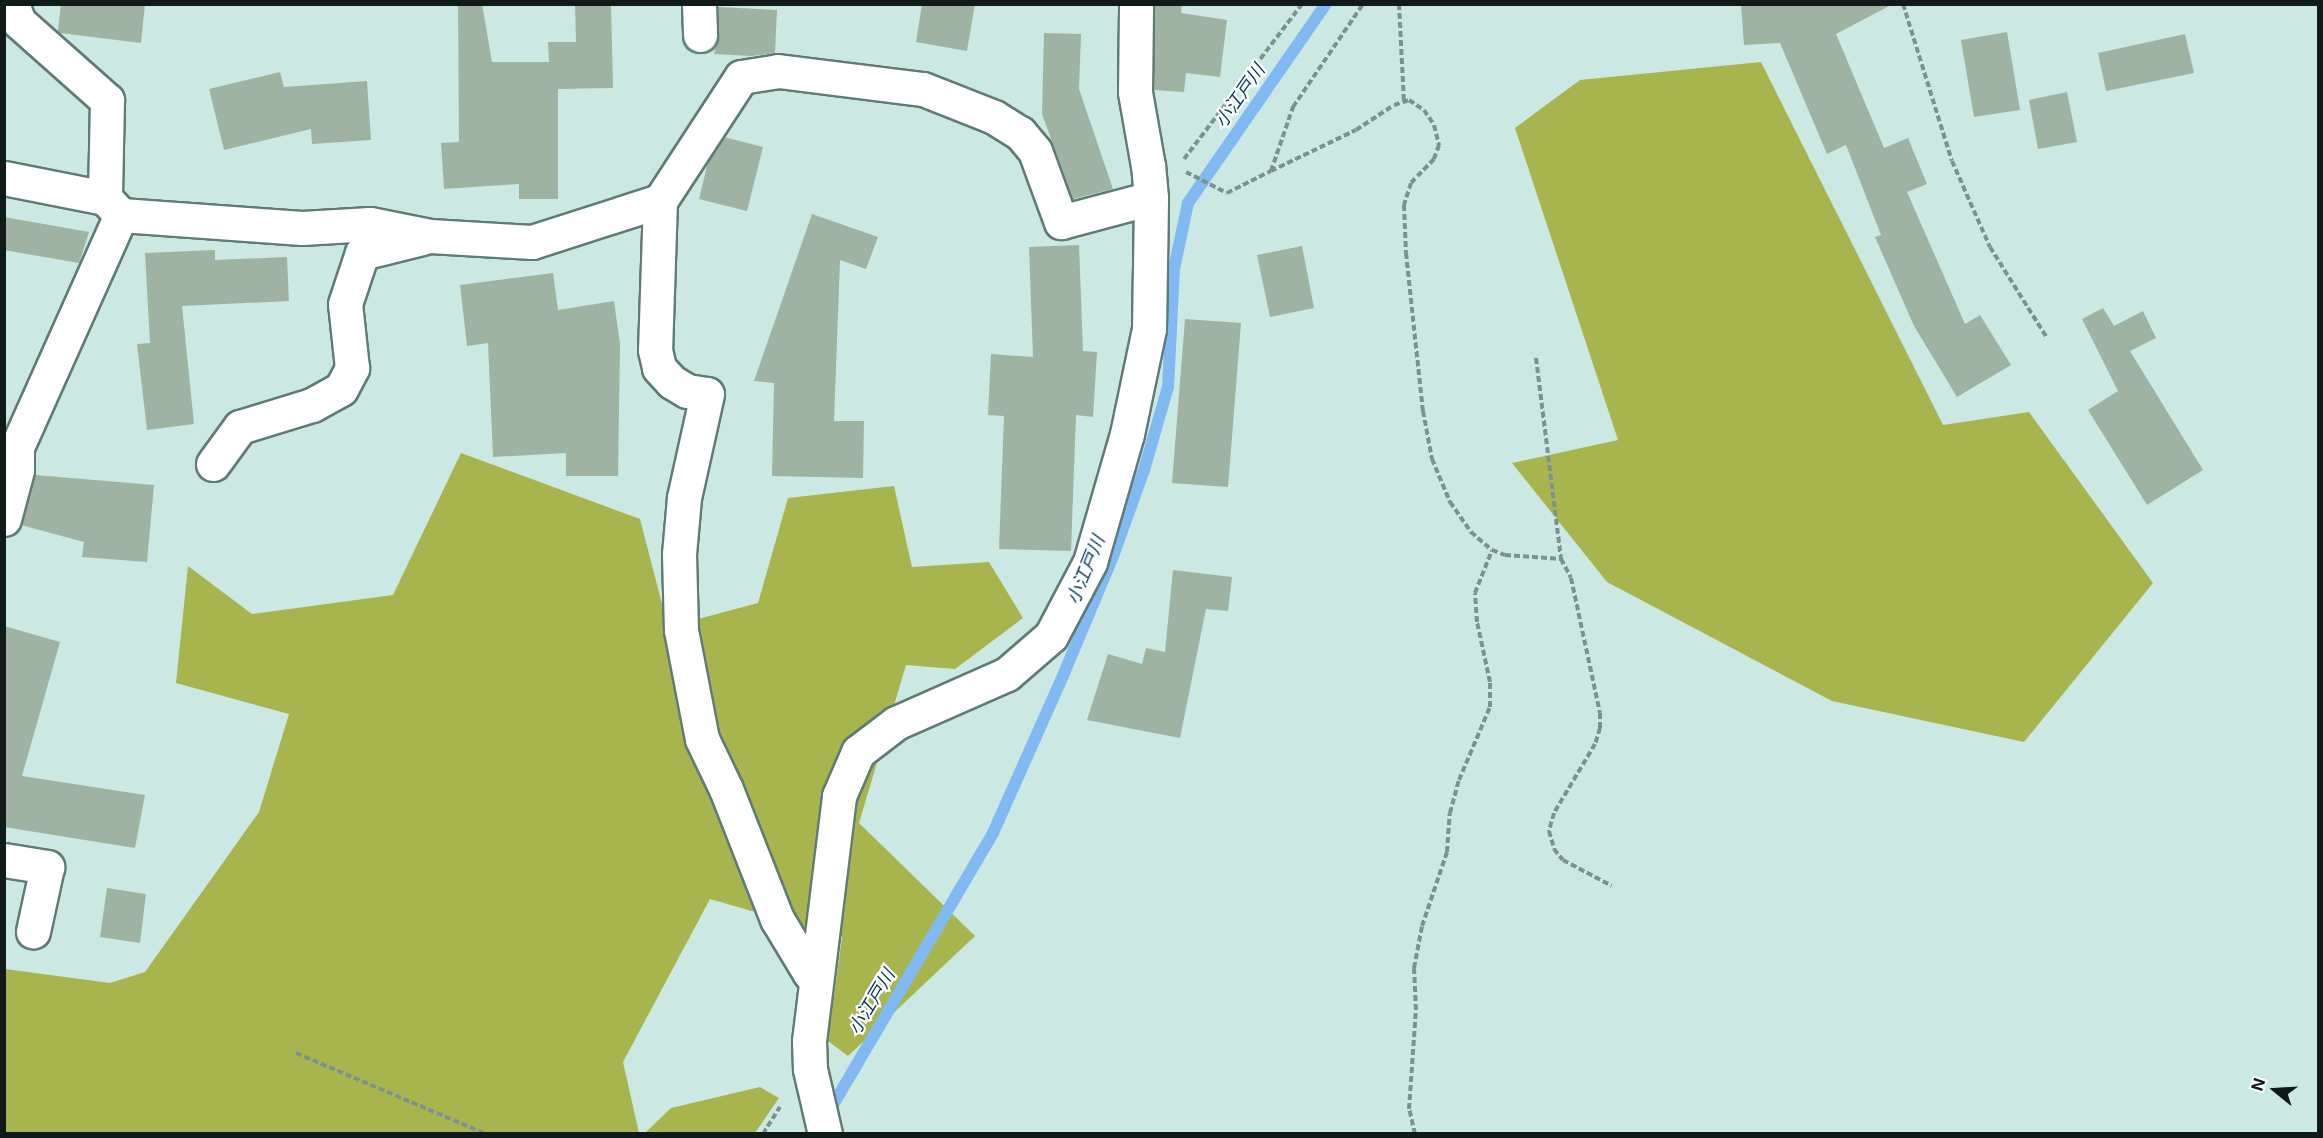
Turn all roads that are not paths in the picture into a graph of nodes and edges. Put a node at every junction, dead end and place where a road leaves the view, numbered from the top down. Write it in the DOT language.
graph roads {
  1 [pos="12,4"];
  2 [pos="1136,4"];
  3 [pos="4,178"];
  4 [pos="1151,198"];
  5 [pos="660,201"];
  6 [pos="113,206"];
  7 [pos="430,236"];
  8 [pos="213,464"];
  9 [pos="11,469"];
  10 [pos="4,519"];
  11 [pos="4,860"];
  12 [pos="33,931"];
  13 [pos="816,981"];
  14 [pos="825,1134"];
  1 -- 6 [label="street"];
  2 -- 4 [label="street"];
  3 -- 6 [label="street"];
  4 -- 5 [label="street"];
  4 -- 13 [label="street"];
  5 -- 7 [label="street"];
  5 -- 13 [label="street"];
  6 -- 7 [label="street"];
  6 -- 9 [label="street"];
  7 -- 8 [label="street"];
  9 -- 10 [label="street"];
  11 -- 12 [label="street"];
  13 -- 14 [label="street"];
}
